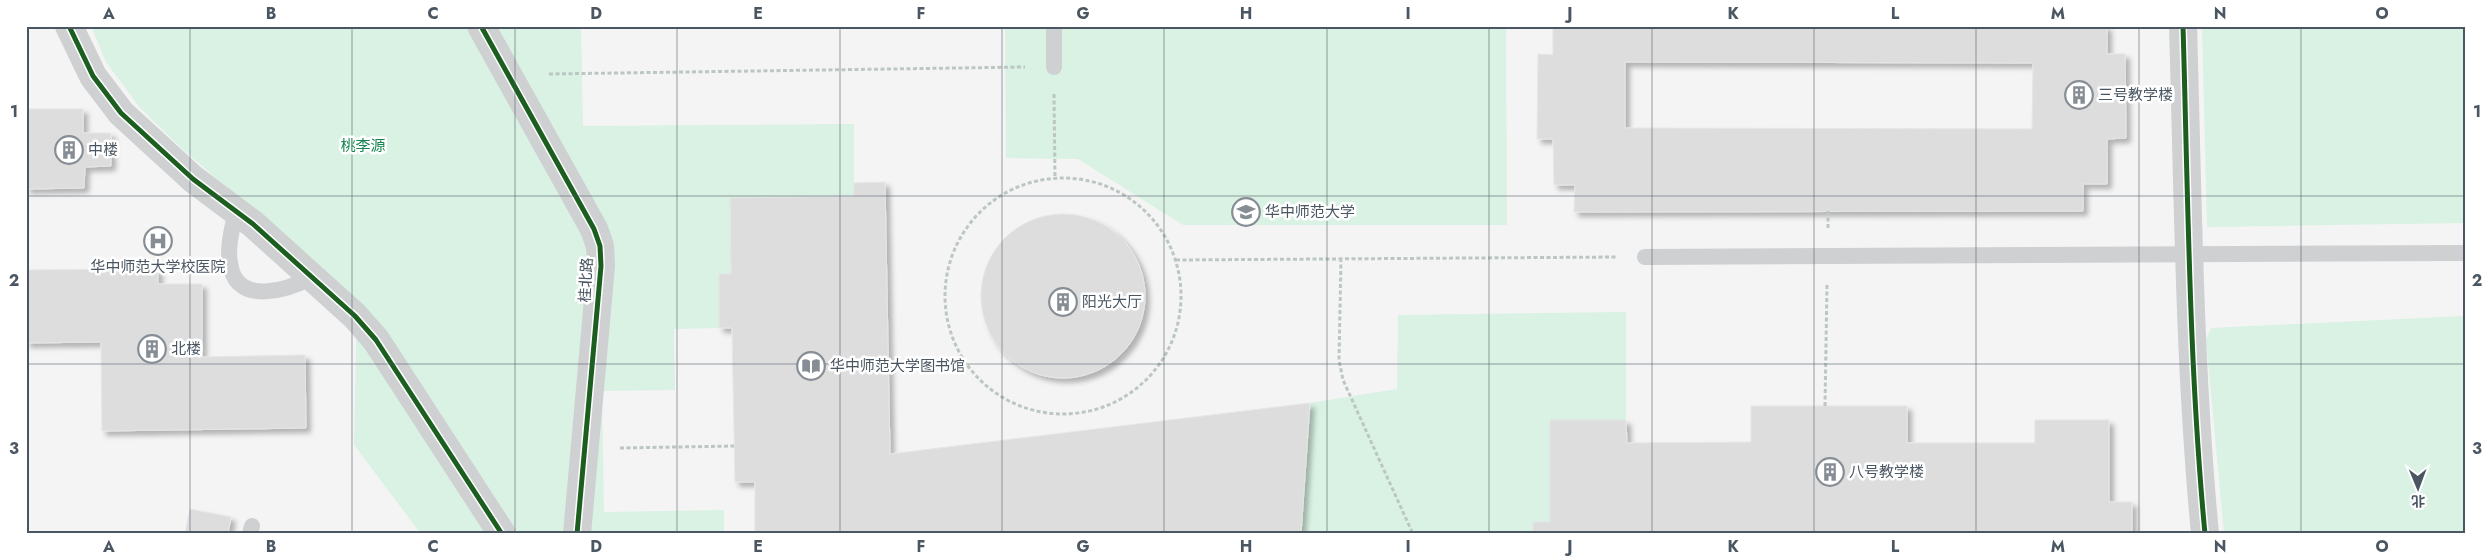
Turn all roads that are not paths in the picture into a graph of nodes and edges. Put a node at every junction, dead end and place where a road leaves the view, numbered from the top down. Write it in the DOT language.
graph roads {
  1 [pos="69,26"];
  2 [pos="481,26"];
  3 [pos="1054,26"];
  4 [pos="2183,26"];
  5 [pos="1054,67"];
  6 [pos="236,211"];
  7 [pos="2465,253"];
  8 [pos="2189,255"];
  9 [pos="1645,257"];
  10 [pos="310,278"];
  11 [pos="502,534"];
  12 [pos="577,534"];
  13 [pos="2205,534"];
  1 -- 6 [label="street"];
  2 -- 12 [label="street, 桂北路"];
  3 -- 5 [label="lane"];
  4 -- 8 [label="street"];
  6 -- 10 [label="street"];
  6 -- 10 [label="lane"];
  7 -- 8 [label="lane"];
  8 -- 9 [label="lane"];
  8 -- 13 [label="street"];
  10 -- 11 [label="street"];
}
